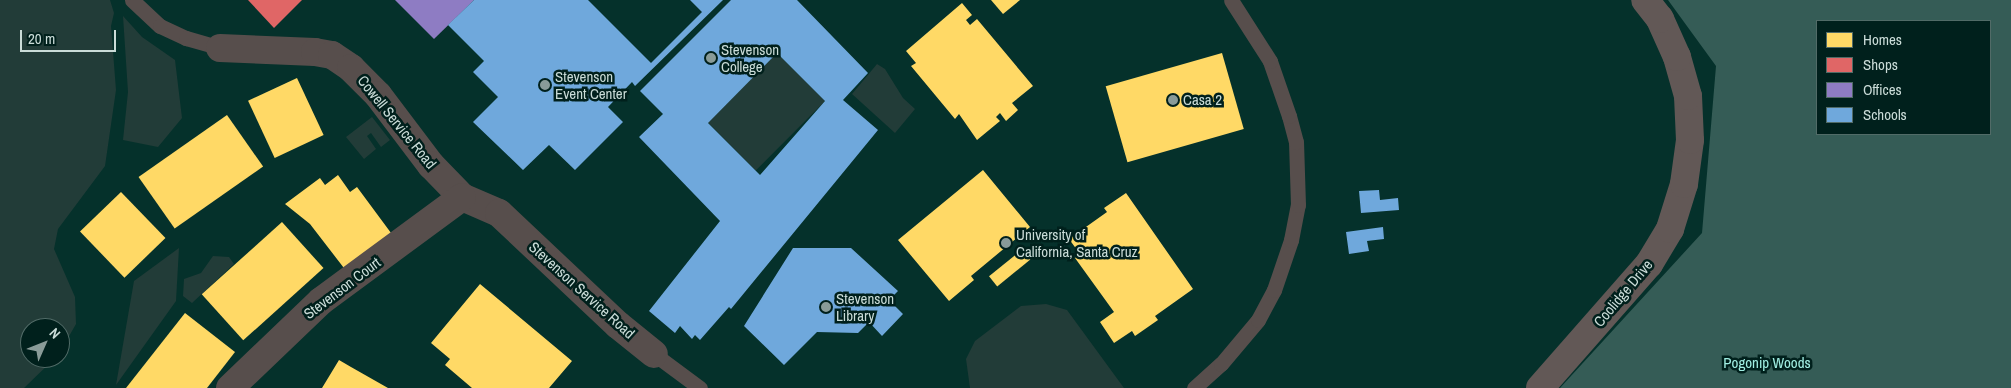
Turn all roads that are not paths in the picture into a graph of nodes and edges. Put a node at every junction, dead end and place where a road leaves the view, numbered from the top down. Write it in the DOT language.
graph roads {
  1 [pos="132,0"];
  2 [pos="1231,0"];
  3 [pos="1645,0"];
  4 [pos="220,48"];
  5 [pos="462,197"];
  6 [pos="654,354"];
  7 [pos="230,388"];
  8 [pos="700,388"];
  9 [pos="1194,388"];
  10 [pos="1540,388"];
  1 -- 4 [label="lane, Cowell Service Road"];
  2 -- 9 [label="lane"];
  3 -- 10 [label="street, Coolidge Drive"];
  4 -- 5 [label="street, Cowell Service Road"];
  5 -- 6 [label="street, Stevenson Service Road"];
  5 -- 7 [label="street, Stevenson Court"];
  6 -- 8 [label="lane, Stevenson Service Road"];
}
